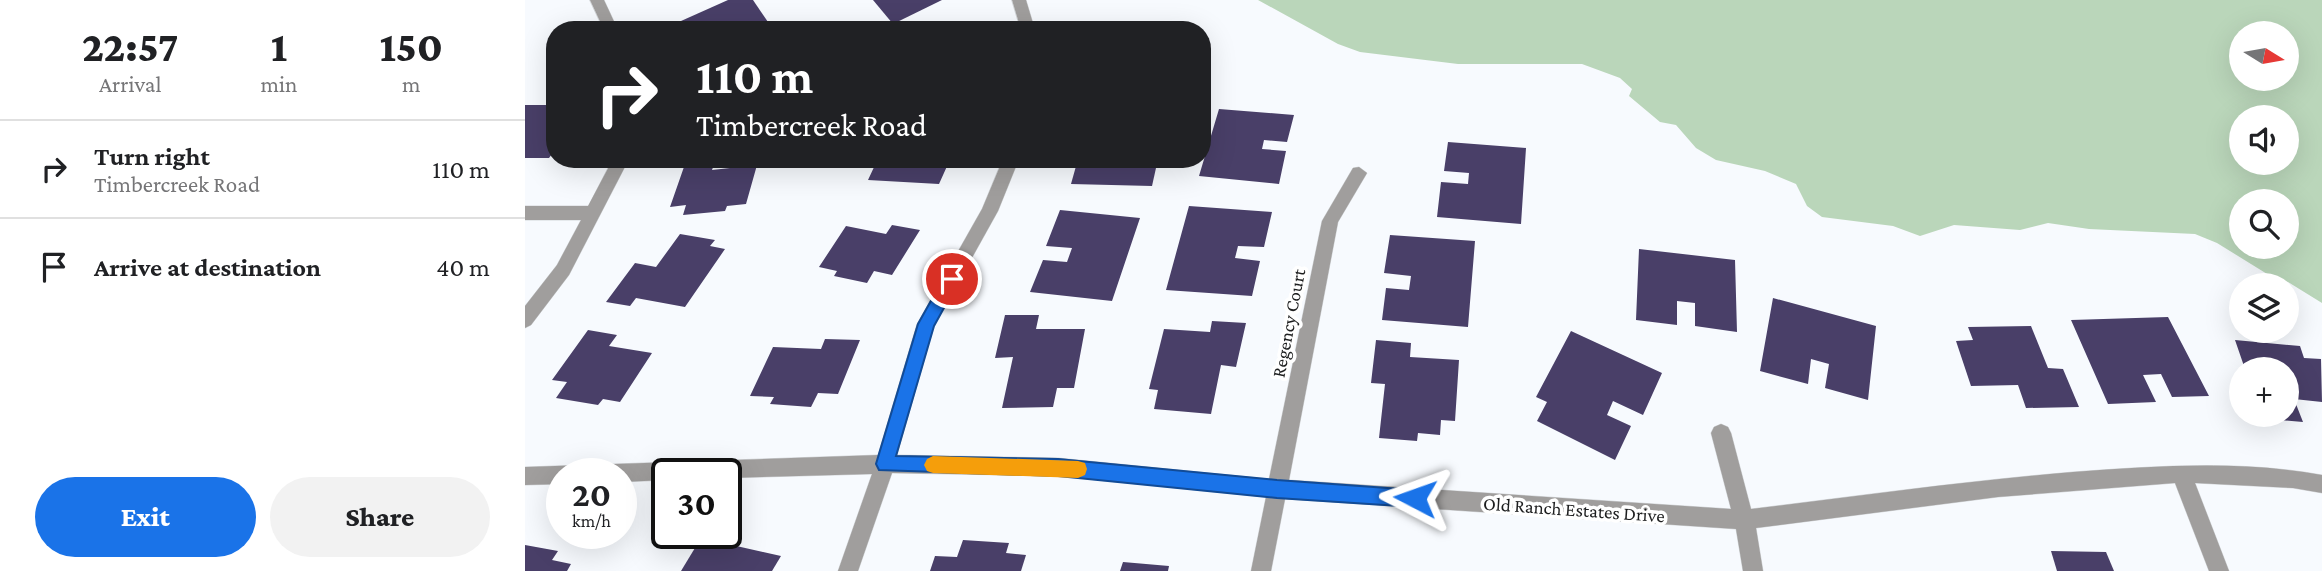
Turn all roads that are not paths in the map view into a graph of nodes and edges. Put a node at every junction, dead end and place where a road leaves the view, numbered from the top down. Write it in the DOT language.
graph roads {
  1 [pos="597,0"];
  2 [pos="1019,0"];
  3 [pos="607,21"];
  4 [pos="1025,21"];
  5 [pos="616,168"];
  6 [pos="1007,168"];
  7 [pos="1359,173"];
  8 [pos="525,213"];
  9 [pos="594,213"];
  10 [pos="525,320"];
  11 [pos="1721,433"];
  12 [pos="885,464"];
  13 [pos="637,472"];
  14 [pos="2181,473"];
  15 [pos="546,475"];
  16 [pos="525,476"];
  17 [pos="2322,484"];
  18 [pos="1277,489"];
  19 [pos="1744,520"];
  20 [pos="848,571"];
  21 [pos="1261,571"];
  22 [pos="1753,571"];
  23 [pos="2219,571"];
  1 -- 3 [label="street"];
  2 -- 4 [label="street"];
  5 -- 9 [label="street"];
  6 -- 12 [label="street"];
  7 -- 18 [label="street, Regency Court"];
  8 -- 9 [label="street"];
  9 -- 10 [label="street"];
  11 -- 19 [label="street"];
  12 -- 13 [label="street, Old Ranch Estates Drive"];
  12 -- 18 [label="street, Old Ranch Estates Drive"];
  12 -- 20 [label="street"];
  14 -- 17 [label="street, Old Ranch Estates Drive"];
  14 -- 19 [label="street, Old Ranch Estates Drive"];
  14 -- 23 [label="street"];
  15 -- 16 [label="street"];
  18 -- 19 [label="street, Old Ranch Estates Drive"];
  18 -- 21 [label="street, Regency Court"];
  19 -- 22 [label="street"];
}
